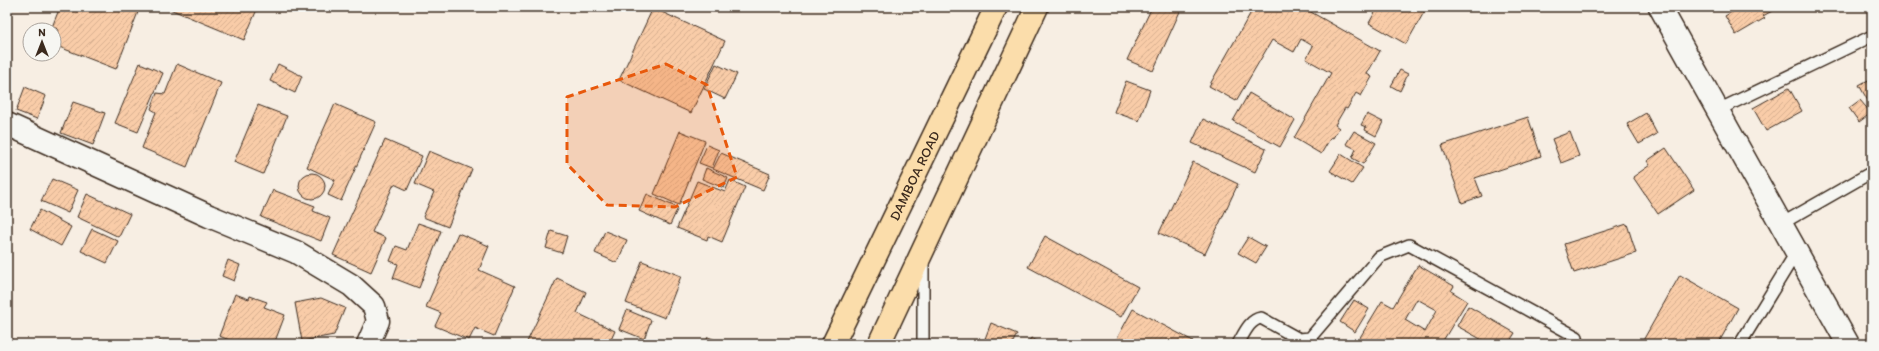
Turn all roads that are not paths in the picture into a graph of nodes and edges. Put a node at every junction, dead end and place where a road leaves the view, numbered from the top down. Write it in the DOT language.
graph roads {
  1 [pos="996,7"];
  2 [pos="1037,7"];
  3 [pos="1660,7"];
  4 [pos="1872,36"];
  5 [pos="1718,110"];
  6 [pos="7,124"];
  7 [pos="1872,172"];
  8 [pos="1781,224"];
  9 [pos="923,251"];
  10 [pos="1797,251"];
  11 [pos="1577,337"];
  12 [pos="368,344"];
  13 [pos="833,344"];
  14 [pos="879,344"];
  15 [pos="923,344"];
  16 [pos="1238,344"];
  17 [pos="1740,344"];
  18 [pos="1848,344"];
  1 -- 13 [label="main road, DAMBOA ROAD"];
  2 -- 9 [label="main road"];
  3 -- 5 [label="street"];
  4 -- 5 [label="lane"];
  5 -- 8 [label="street"];
  6 -- 12 [label="street"];
  7 -- 8 [label="lane"];
  8 -- 10 [label="street"];
  9 -- 14 [label="main road"];
  9 -- 15 [label="lane"];
  10 -- 17 [label="lane"];
  10 -- 18 [label="street"];
  11 -- 16 [label="lane"];
}
